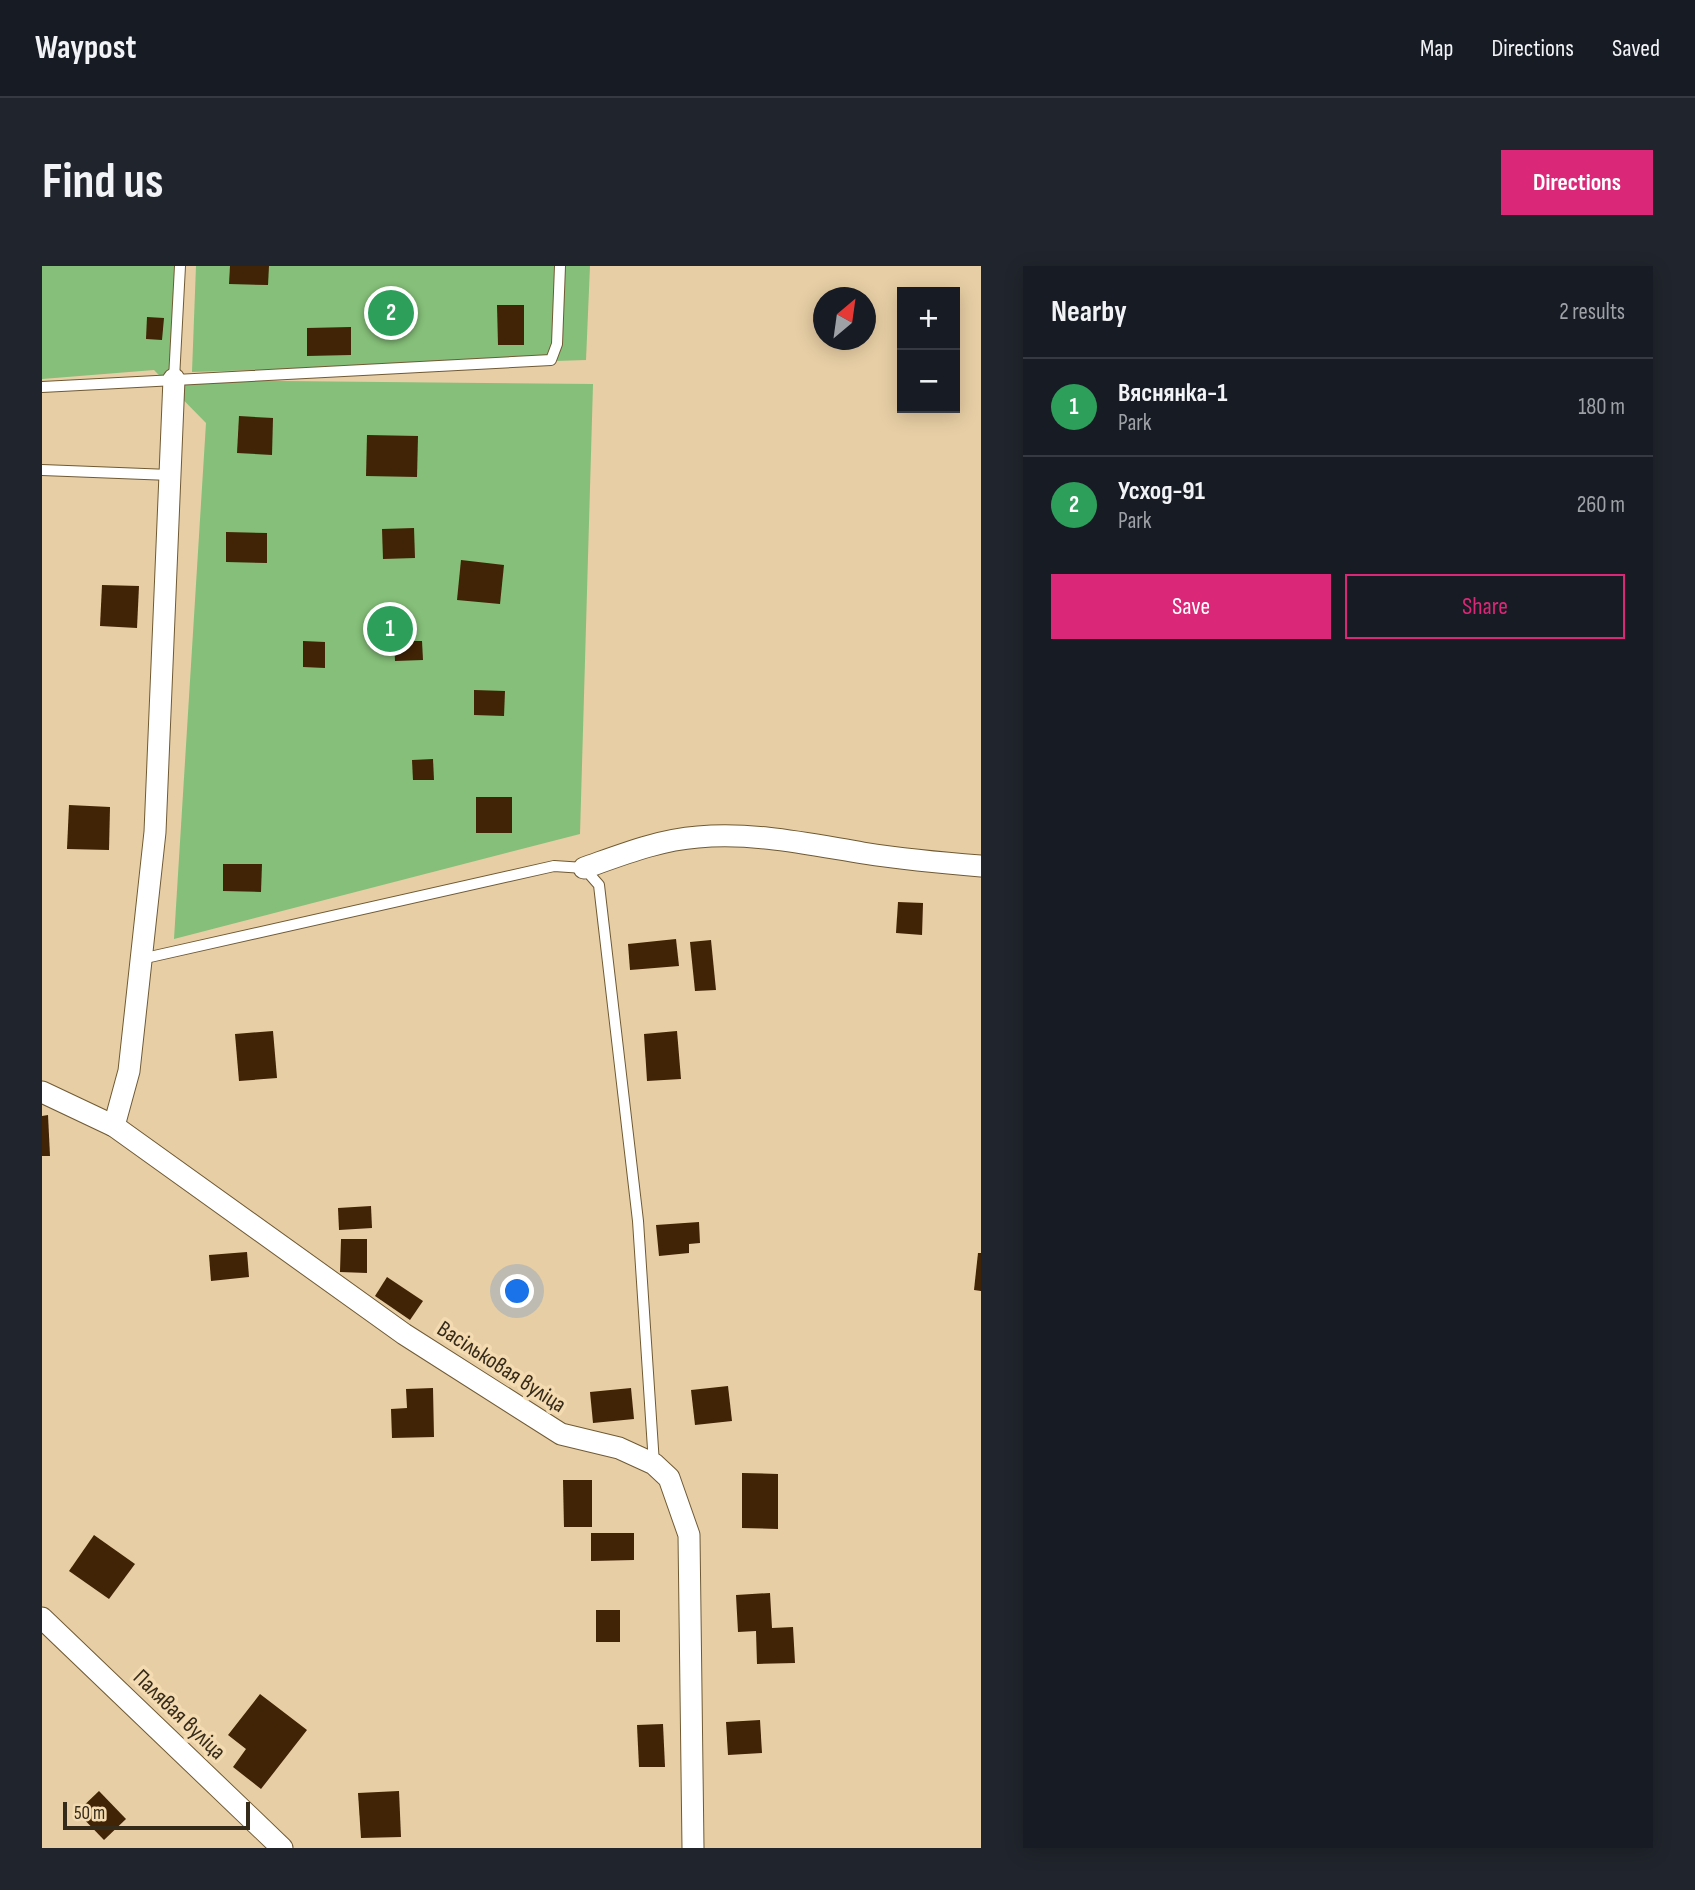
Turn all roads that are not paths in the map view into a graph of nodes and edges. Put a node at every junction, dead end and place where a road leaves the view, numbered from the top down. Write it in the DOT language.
graph roads {
  1 [pos="180,266"];
  2 [pos="560,266"];
  3 [pos="174,379"];
  4 [pos="42,387"];
  5 [pos="42,470"];
  6 [pos="170,475"];
  7 [pos="981,866"];
  8 [pos="584,868"];
  9 [pos="141,960"];
  10 [pos="42,1092"];
  11 [pos="114,1126"];
  12 [pos="654,1464"];
  13 [pos="42,1618"];
  14 [pos="282,1848"];
  15 [pos="693,1848"];
  1 -- 3 [label="lane"];
  2 -- 3 [label="lane"];
  3 -- 4 [label="lane"];
  3 -- 6 [label="street"];
  5 -- 6 [label="lane"];
  6 -- 9 [label="street"];
  7 -- 8 [label="street"];
  8 -- 9 [label="lane"];
  8 -- 12 [label="lane"];
  9 -- 11 [label="street"];
  10 -- 11 [label="street, Васільковая вуліца"];
  11 -- 12 [label="street, Васільковая вуліца"];
  12 -- 15 [label="street"];
  13 -- 14 [label="street, Палявая вуліца"];
}
